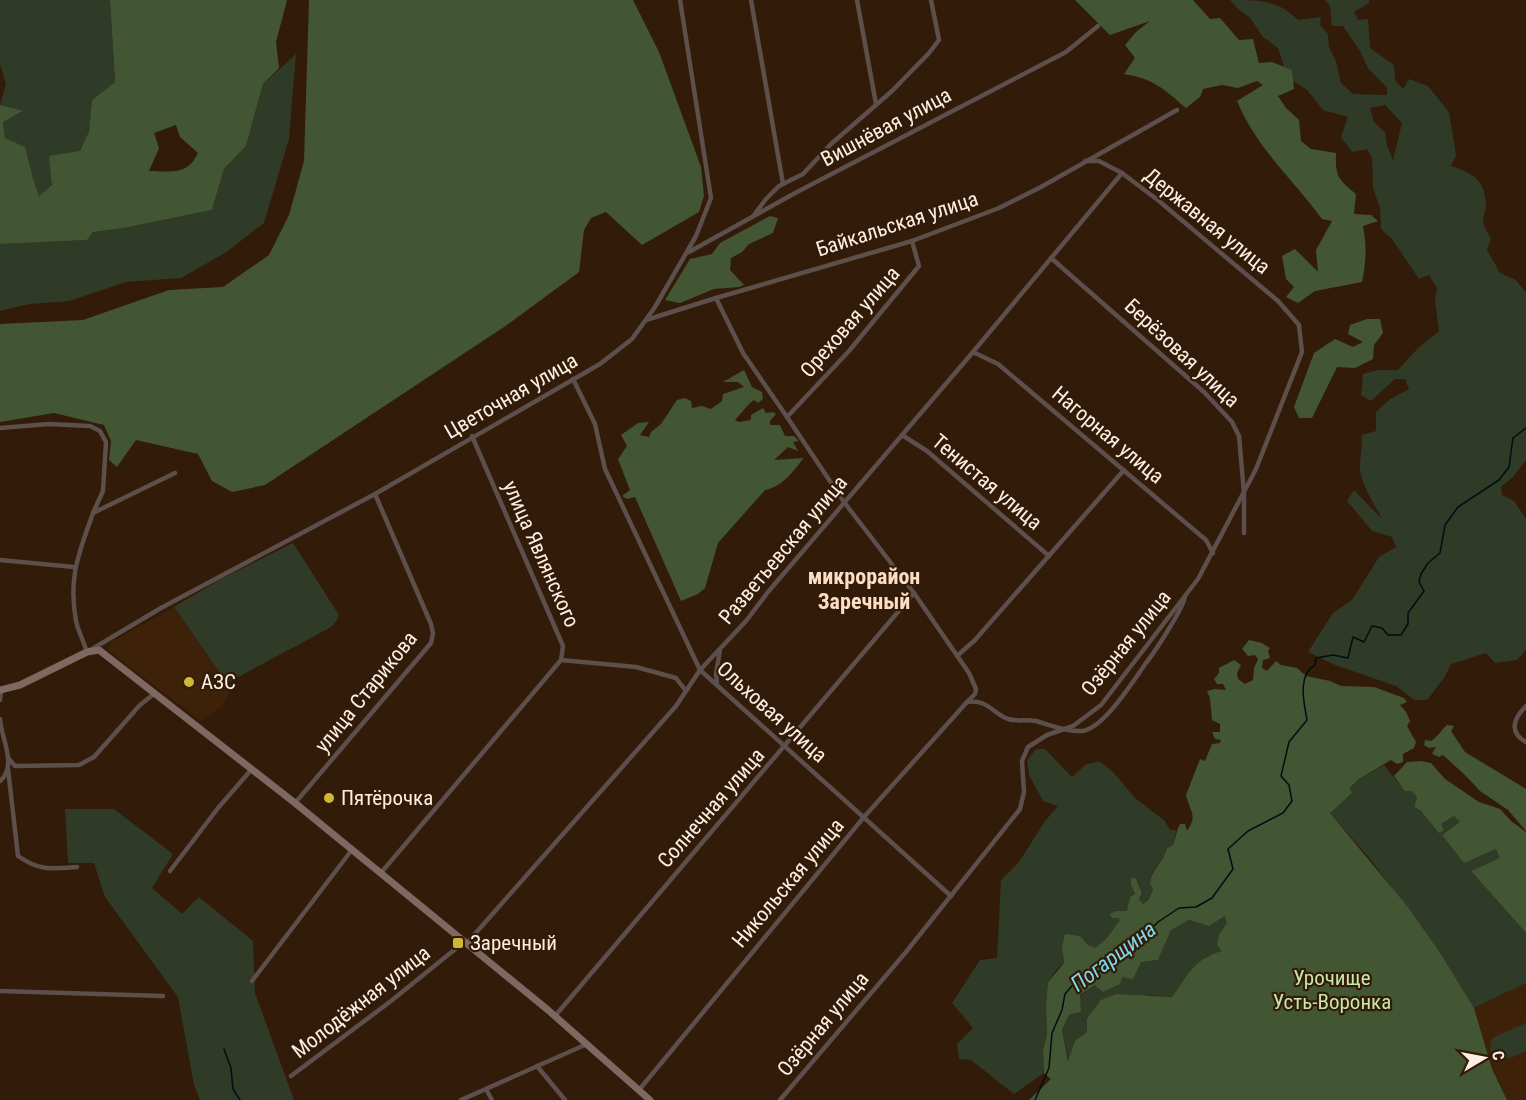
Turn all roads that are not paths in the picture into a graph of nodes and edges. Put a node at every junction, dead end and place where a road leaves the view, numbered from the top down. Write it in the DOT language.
graph roads {
  1 [pos="680,0"];
  2 [pos="751,0"];
  3 [pos="857,0"];
  4 [pos="931,0"];
  5 [pos="1098,26"];
  6 [pos="876,104"];
  7 [pos="1177,110"];
  8 [pos="1085,161"];
  9 [pos="1122,173"];
  10 [pos="783,184"];
  11 [pos="752,219"];
  12 [pos="912,242"];
  13 [pos="686,253"];
  14 [pos="1051,258"];
  15 [pos="716,298"];
  16 [pos="646,320"];
  17 [pos="1299,325"];
  18 [pos="973,352"];
  19 [pos="573,380"];
  20 [pos="787,417"];
  21 [pos="0,428"];
  22 [pos="903,435"];
  23 [pos="472,436"];
  24 [pos="1124,471"];
  25 [pos="175,473"];
  26 [pos="1244,493"];
  27 [pos="375,494"];
  28 [pos="844,502"];
  29 [pos="93,513"];
  30 [pos="1244,533"];
  31 [pos="1213,553"];
  32 [pos="1049,555"];
  33 [pos="0,560"];
  34 [pos="74,567"];
  35 [pos="914,593"];
  36 [pos="1185,596"];
  37 [pos="720,649"];
  38 [pos="87,652"];
  39 [pos="957,656"];
  40 [pos="561,660"];
  41 [pos="700,670"];
  42 [pos="718,685"];
  43 [pos="1,690"];
  44 [pos="686,691"];
  45 [pos="156,693"];
  46 [pos="0,700"];
  47 [pos="967,702"];
  48 [pos="1526,706"];
  49 [pos="0,719"];
  50 [pos="1065,729"];
  51 [pos="1526,742"];
  52 [pos="785,746"];
  53 [pos="8,758"];
  54 [pos="8,769"];
  55 [pos="251,770"];
  56 [pos="0,780"];
  57 [pos="295,803"];
  58 [pos="864,817"];
  59 [pos="351,851"];
  60 [pos="77,867"];
  61 [pos="170,871"];
  62 [pos="380,874"];
  63 [pos="951,896"];
  64 [pos="465,943"];
  65 [pos="252,981"];
  66 [pos="0,991"];
  67 [pos="163,996"];
  68 [pos="555,1016"];
  69 [pos="587,1044"];
  70 [pos="537,1066"];
  71 [pos="291,1076"];
  72 [pos="486,1089"];
  73 [pos="639,1090"];
  74 [pos="461,1100"];
  75 [pos="492,1100"];
  76 [pos="565,1100"];
  77 [pos="650,1100"];
  78 [pos="780,1100"];
  1 -- 13 [label="street, Цветочная улица"];
  2 -- 10 [label="street"];
  3 -- 6 [label="street"];
  4 -- 6 [label="street"];
  5 -- 11 [label="street, Вишнёвая улица"];
  6 -- 10 [label="street"];
  7 -- 8 [label="street, Байкальская улица"];
  8 -- 9 [label="street, Державная улица"];
  8 -- 12 [label="street, Байкальская улица"];
  9 -- 14 [label="street, Разветьевская улица"];
  9 -- 17 [label="street, Державная улица"];
  10 -- 11 [label="street"];
  11 -- 13 [label="street, Вишнёвая улица"];
  12 -- 15 [label="street, Байкальская улица"];
  12 -- 20 [label="street, Ореховая улица"];
  13 -- 16 [label="street, Цветочная улица"];
  14 -- 18 [label="street, Разветьевская улица"];
  14 -- 26 [label="street, Берёзовая улица"];
  15 -- 16 [label="street, Байкальская улица"];
  15 -- 20 [label="street"];
  16 -- 19 [label="street, Цветочная улица"];
  17 -- 26 [label="street, Озёрная улица"];
  18 -- 22 [label="street, Разветьевская улица"];
  18 -- 24 [label="street, Нагорная улица"];
  19 -- 23 [label="street, Цветочная улица"];
  19 -- 41 [label="street, Ольховая улица"];
  20 -- 28 [label="street"];
  21 -- 29 [label="street"];
  22 -- 28 [label="street, Разветьевская улица"];
  22 -- 32 [label="street, Тенистая улица"];
  23 -- 27 [label="street, Цветочная улица"];
  23 -- 40 [label="street, улица Являнского"];
  24 -- 31 [label="street, Нагорная улица"];
  24 -- 32 [label="street"];
  25 -- 29 [label="street"];
  26 -- 30 [label="street, Берёзовая улица"];
  26 -- 31 [label="street, Озёрная улица"];
  27 -- 38 [label="street, Цветочная улица"];
  27 -- 57 [label="street, улица Старикова"];
  28 -- 35 [label="street"];
  28 -- 37 [label="street, Разветьевская улица"];
  29 -- 34 [label="street"];
  31 -- 36 [label="street, Озёрная улица"];
  32 -- 39 [label="street"];
  33 -- 34 [label="street"];
  34 -- 38 [label="street"];
  35 -- 39 [label="street"];
  35 -- 52 [label="street, Солнечная улица"];
  36 -- 50 [label="street, Озёрная улица"];
  36 -- 50 [label="street"];
  37 -- 41 [label="street, Разветьевская улица"];
  37 -- 42 [label="street"];
  38 -- 43 [label="street, Цветочная улица"];
  38 -- 45 [label="street"];
  39 -- 47 [label="street"];
  40 -- 44 [label="street"];
  40 -- 62 [label="street, улица Являнского"];
  41 -- 42 [label="street, Ольховая улица"];
  41 -- 44 [label="street, Разветьевская улица"];
  42 -- 52 [label="street, Ольховая улица"];
  43 -- 46 [label="street"];
  44 -- 64 [label="street, Разветьевская улица"];
  45 -- 53 [label="street"];
  45 -- 55 [label="street"];
  47 -- 50 [label="street"];
  47 -- 58 [label="street, Никольская улица"];
  48 -- 51 [label="street"];
  49 -- 53 [label="street"];
  50 -- 63 [label="street, Озёрная улица"];
  52 -- 58 [label="street, Ольховая улица"];
  52 -- 68 [label="street, Солнечная улица"];
  53 -- 54 [label="street"];
  54 -- 56 [label="street"];
  54 -- 60 [label="street"];
  55 -- 57 [label="street"];
  55 -- 61 [label="street"];
  57 -- 59 [label="street"];
  58 -- 63 [label="street, Ольховая улица"];
  58 -- 73 [label="street, Никольская улица"];
  59 -- 62 [label="street"];
  59 -- 65 [label="street"];
  62 -- 64 [label="street"];
  63 -- 78 [label="street, Озёрная улица"];
  64 -- 68 [label="street"];
  64 -- 71 [label="street, Молодёжная улица"];
  66 -- 67 [label="street"];
  68 -- 69 [label="street"];
  69 -- 70 [label="street"];
  69 -- 73 [label="street"];
  70 -- 72 [label="street"];
  70 -- 76 [label="street"];
  72 -- 74 [label="street"];
  72 -- 75 [label="street"];
  73 -- 77 [label="street"];
}
